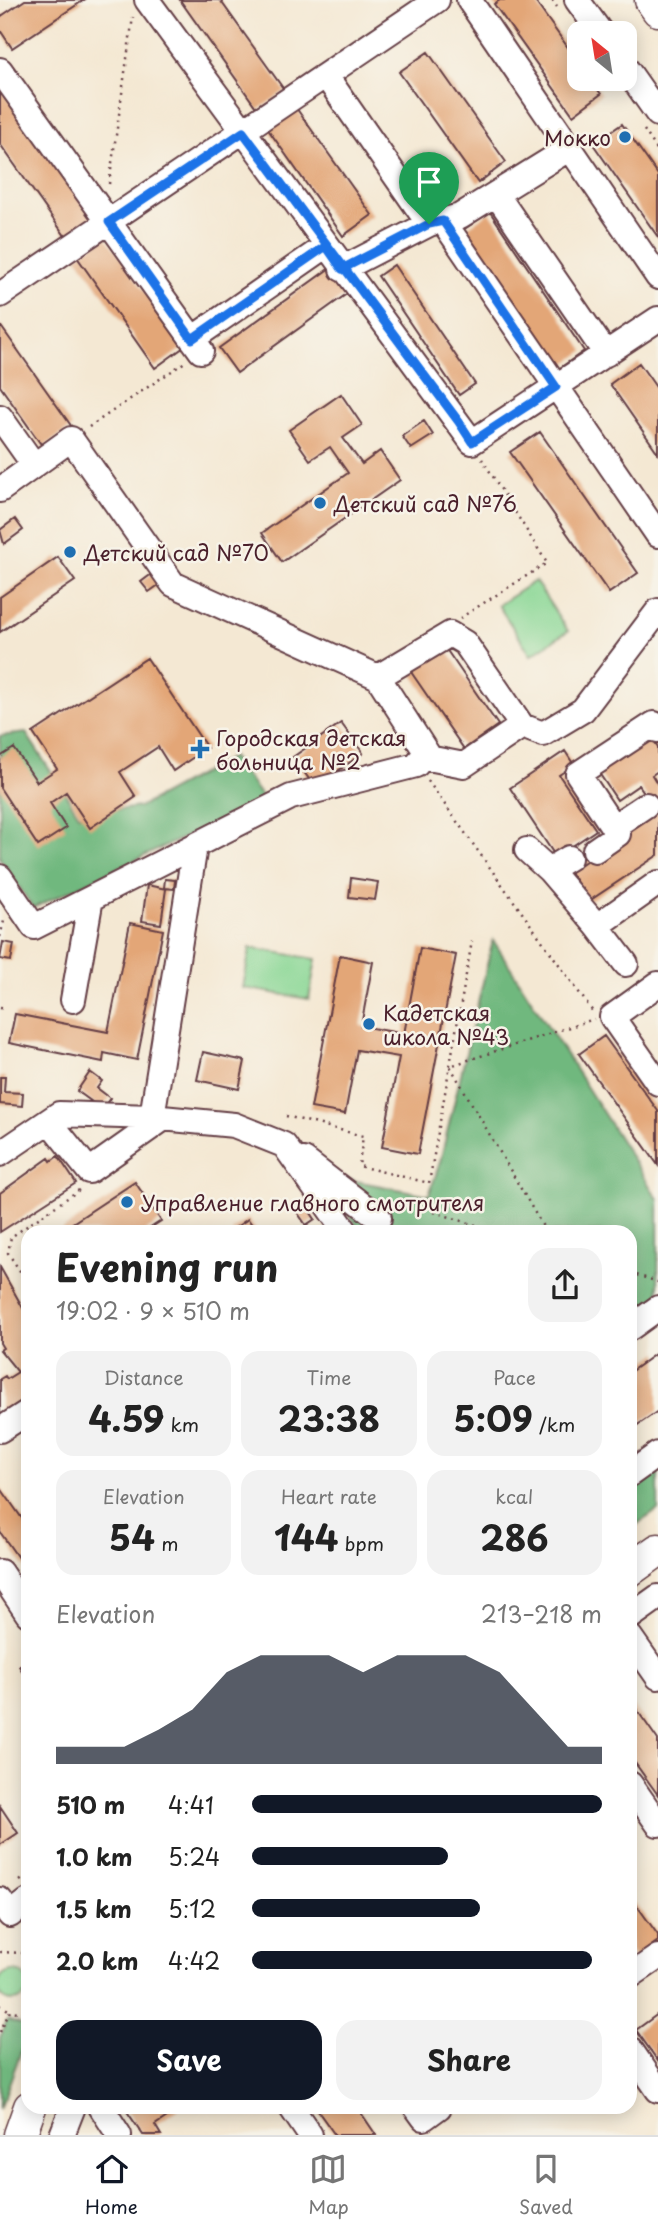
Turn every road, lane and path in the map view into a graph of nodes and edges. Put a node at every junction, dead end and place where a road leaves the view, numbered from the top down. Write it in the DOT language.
graph roads {
  1 [pos="437,0"];
  2 [pos="469,0"];
  3 [pos="577,0"];
  4 [pos="651,0"];
  5 [pos="140,7"];
  6 [pos="658,10"];
  7 [pos="592,21"];
  8 [pos="0,69"];
  9 [pos="326,76"];
  10 [pos="637,84"];
  11 [pos="658,114"];
  12 [pos="243,132"];
  13 [pos="570,148"];
  14 [pos="496,194"];
  15 [pos="106,219"];
  16 [pos="436,223"];
  17 [pos="326,246"];
  18 [pos="342,269"];
  19 [pos="658,277"];
  20 [pos="0,296"];
  21 [pos="658,319"];
  22 [pos="196,345"];
  23 [pos="606,354"];
  24 [pos="556,387"];
  25 [pos="0,417"];
  26 [pos="72,439"];
  27 [pos="472,442"];
  28 [pos="34,465"];
  29 [pos="0,490"];
  30 [pos="658,535"];
  31 [pos="658,611"];
  32 [pos="460,632"];
  33 [pos="378,677"];
  34 [pos="523,726"];
  35 [pos="658,730"];
  36 [pos="423,762"];
  37 [pos="646,805"];
  38 [pos="613,827"];
  39 [pos="195,846"];
  40 [pos="527,850"];
  41 [pos="595,850"];
  42 [pos="0,877"];
  43 [pos="658,883"];
  44 [pos="91,898"];
  45 [pos="597,926"];
  46 [pos="472,941"];
  47 [pos="626,964"];
  48 [pos="658,985"];
  49 [pos="73,1000"];
  50 [pos="0,1008"];
  51 [pos="6,1009"];
  52 [pos="450,1066"];
  53 [pos="658,1083"];
  54 [pos="286,1116"];
  55 [pos="158,1117"];
  56 [pos="49,1121"];
  57 [pos="284,1145"];
  58 [pos="0,1154"];
  59 [pos="89,1171"];
  60 [pos="434,1212"];
  61 [pos="379,1218"];
  62 [pos="28,1225"];
  63 [pos="336,1225"];
  64 [pos="476,1225"];
  65 [pos="542,1225"];
  66 [pos="21,1230"];
  67 [pos="21,1272"];
  68 [pos="637,1275"];
  69 [pos="658,1282"];
  70 [pos="658,1308"];
  71 [pos="637,1323"];
  72 [pos="21,1416"];
  73 [pos="0,1430"];
  74 [pos="658,1454"];
  75 [pos="637,1469"];
  76 [pos="658,1550"];
  77 [pos="637,1565"];
  78 [pos="0,1572"];
  79 [pos="658,1597"];
  80 [pos="21,1604"];
  81 [pos="637,1612"];
  82 [pos="637,1647"];
  83 [pos="658,1677"];
  84 [pos="637,1794"];
  85 [pos="658,1824"];
  86 [pos="0,1952"];
  87 [pos="21,1953"];
  88 [pos="658,1957"];
  89 [pos="637,1971"];
  90 [pos="0,2005"];
  91 [pos="10,2011"];
  92 [pos="21,2012"];
  93 [pos="0,2032"];
  94 [pos="637,2059"];
  95 [pos="658,2090"];
  96 [pos="28,2114"];
  97 [pos="70,2114"];
  98 [pos="106,2114"];
  99 [pos="296,2114"];
  100 [pos="20,2135"];
  101 [pos="62,2135"];
  102 [pos="119,2135"];
  103 [pos="310,2135"];
  1 -- 9 [label="lane"];
  2 -- 13 [label="lane"];
  3 -- 7 [label="lane"];
  4 -- 6 [label="main road"];
  5 -- 12 [label="lane"];
  5 -- 15 [label="path"];
  8 -- 15 [label="lane"];
  9 -- 12 [label="lane"];
  9 -- 16 [label="lane"];
  10 -- 11 [label="lane"];
  12 -- 15 [label="lane"];
  12 -- 17 [label="lane"];
  13 -- 14 [label="lane"];
  13 -- 19 [label="lane"];
  14 -- 16 [label="lane"];
  14 -- 23 [label="lane"];
  15 -- 20 [label="lane"];
  15 -- 22 [label="lane"];
  16 -- 18 [label="lane"];
  16 -- 24 [label="lane"];
  17 -- 18 [label="lane"];
  17 -- 22 [label="lane"];
  18 -- 27 [label="lane"];
  21 -- 23 [label="lane"];
  22 -- 26 [label="path"];
  23 -- 24 [label="lane"];
  24 -- 27 [label="lane"];
  24 -- 30 [label="lane"];
  25 -- 28 [label="lane"];
  26 -- 28 [label="lane"];
  26 -- 33 [label="lane"];
  27 -- 32 [label="path"];
  28 -- 29 [label="lane"];
  31 -- 34 [label="lane"];
  32 -- 33 [label="lane"];
  32 -- 34 [label="lane"];
  33 -- 36 [label="lane"];
  34 -- 36 [label="lane"];
  35 -- 38 [label="lane"];
  36 -- 39 [label="lane"];
  36 -- 52 [label="path"];
  37 -- 38 [label="lane"];
  38 -- 41 [label="lane"];
  39 -- 44 [label="lane"];
  39 -- 55 [label="lane"];
  40 -- 45 [label="lane"];
  42 -- 44 [label="lane"];
  43 -- 45 [label="lane"];
  44 -- 49 [label="lane"];
  45 -- 47 [label="lane"];
  46 -- 52 [label="path"];
  48 -- 53 [label="lane"];
  50 -- 51 [label="path"];
  52 -- 54 [label="path"];
  52 -- 65 [label="path"];
  55 -- 56 [label="lane"];
  55 -- 57 [label="lane"];
  55 -- 59 [label="lane"];
  56 -- 58 [label="lane"];
  56 -- 59 [label="lane"];
  57 -- 61 [label="lane"];
  57 -- 63 [label="lane"];
  59 -- 62 [label="path"];
  60 -- 64 [label="path"];
  66 -- 67 [label="path"];
  68 -- 69 [label="path"];
  70 -- 71 [label="lane"];
  72 -- 73 [label="lane"];
  74 -- 75 [label="lane"];
  76 -- 77 [label="main road"];
  78 -- 80 [label="lane"];
  79 -- 81 [label="lane"];
  82 -- 83 [label="lane"];
  84 -- 85 [label="lane"];
  86 -- 87 [label="path"];
  88 -- 89 [label="lane"];
  90 -- 91 [label="path"];
  91 -- 92 [label="path"];
  91 -- 93 [label="path"];
  94 -- 95 [label="lane"];
  96 -- 100 [label="main road"];
  97 -- 101 [label="lane"];
  98 -- 102 [label="lane"];
  99 -- 103 [label="lane"];
}
